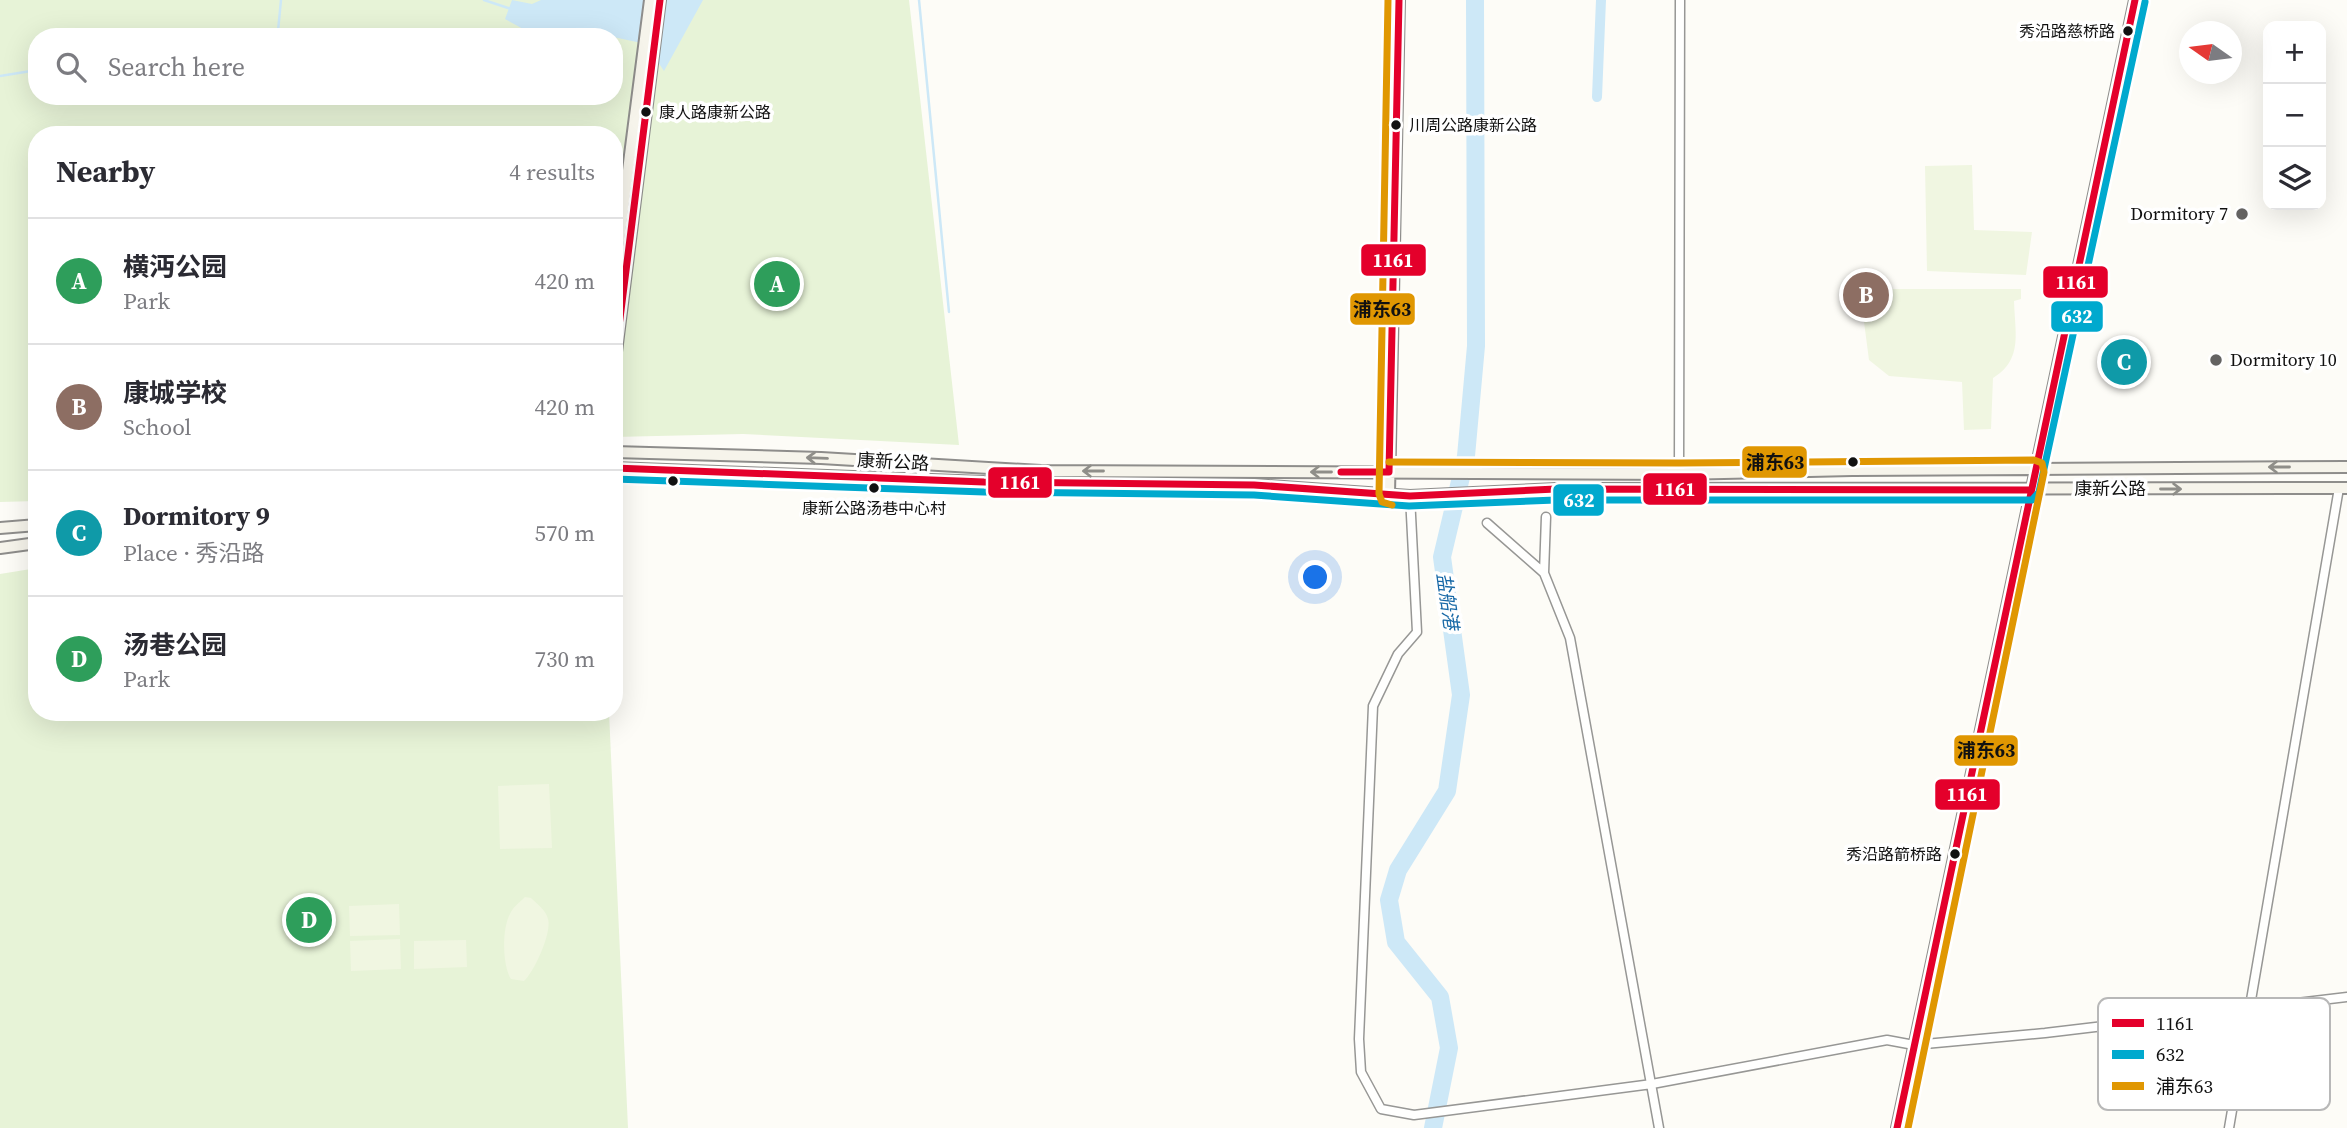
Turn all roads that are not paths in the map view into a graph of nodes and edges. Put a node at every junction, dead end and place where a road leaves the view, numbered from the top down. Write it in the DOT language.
graph roads {
  1 [pos="650,0"];
  2 [pos="660,0"];
  3 [pos="1399,0"];
  4 [pos="1680,0"];
  5 [pos="2135,0"];
  6 [pos="623,209"];
  7 [pos="623,296"];
  8 [pos="623,452"];
  9 [pos="2347,467"];
  10 [pos="623,468"];
  11 [pos="2034,470"];
  12 [pos="1389,472"];
  13 [pos="1679,474"];
  14 [pos="2343,488"];
  15 [pos="2029,490"];
  16 [pos="1389,494"];
  17 [pos="1410,496"];
  18 [pos="1546,517"];
  19 [pos="1487,523"];
  20 [pos="28,526"];
  21 [pos="0,528"];
  22 [pos="28,544"];
  23 [pos="0,548"];
  24 [pos="1544,573"];
  25 [pos="2250,998"];
  26 [pos="2098,1026"];
  27 [pos="1914,1045"];
  28 [pos="1652,1084"];
  29 [pos="2232,1110"];
  30 [pos="1659,1128"];
  31 [pos="1897,1128"];
  32 [pos="2229,1128"];
  1 -- 6 [label="main road"];
  2 -- 7 [label="main road"];
  3 -- 12 [label="main road"];
  4 -- 13 [label="street"];
  5 -- 11 [label="main road"];
  12 -- 8 [label="main road, 康新公路, one-way"];
  9 -- 11 [label="main road, 康新公路, one-way"];
  10 -- 16 [label="main road, 康新公路"];
  11 -- 13 [label="main road, 康新公路"];
  11 -- 15 [label="main road"];
  12 -- 13 [label="main road, 康新公路"];
  12 -- 16 [label="main road"];
  15 -- 14 [label="main road, 康新公路, one-way"];
  14 -- 25 [label="street"];
  15 -- 17 [label="main road, 康新公路"];
  15 -- 27 [label="main road"];
  16 -- 17 [label="main road, 康新公路"];
  17 -- 28 [label="street"];
  18 -- 24 [label="street"];
  19 -- 24 [label="street"];
  20 -- 21 [label="main road"];
  22 -- 23 [label="main road"];
  24 -- 28 [label="street"];
  26 -- 27 [label="street"];
  27 -- 28 [label="street"];
  27 -- 31 [label="main road"];
  28 -- 30 [label="street"];
  29 -- 32 [label="street"];
}
